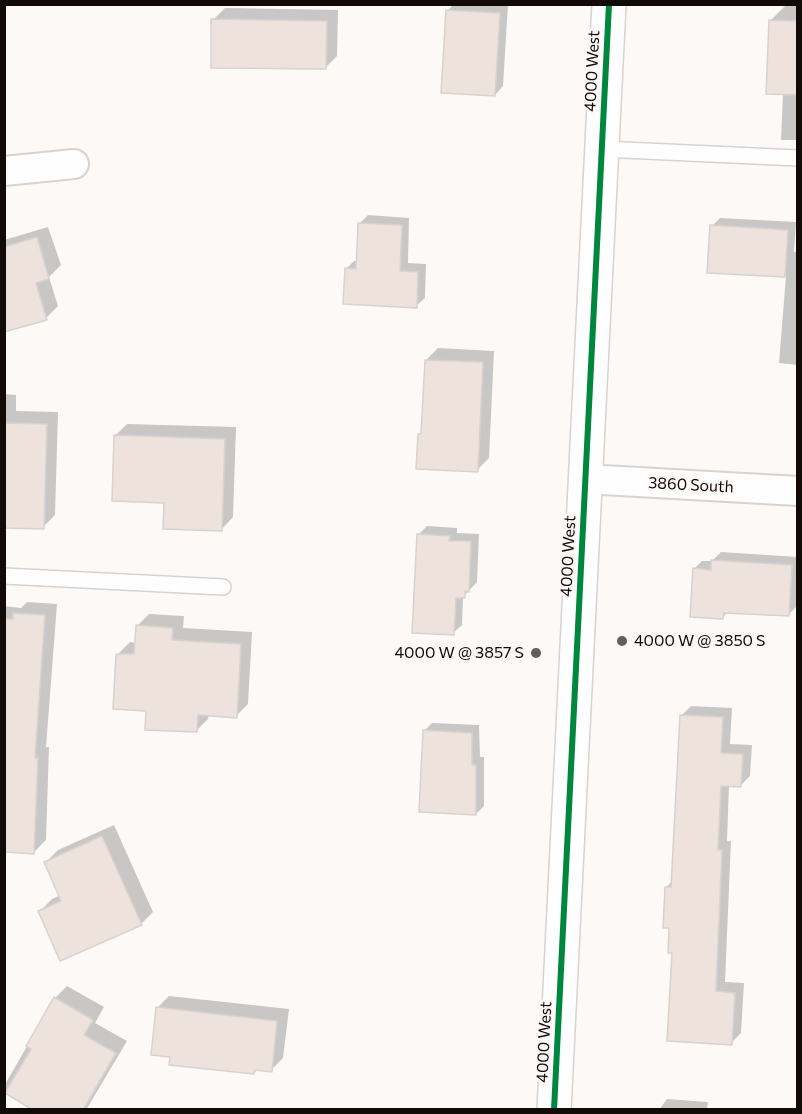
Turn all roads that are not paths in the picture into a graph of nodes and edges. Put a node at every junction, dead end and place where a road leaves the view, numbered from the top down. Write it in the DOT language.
graph roads {
  1 [pos="609,4"];
  2 [pos="602,149"];
  3 [pos="798,158"];
  4 [pos="74,164"];
  5 [pos="4,171"];
  6 [pos="585,479"];
  7 [pos="798,491"];
  8 [pos="4,576"];
  9 [pos="223,587"];
  10 [pos="554,1110"];
  1 -- 2 [label="street, 4000 West"];
  2 -- 3 [label="lane"];
  2 -- 6 [label="street, 4000 West"];
  4 -- 5 [label="street"];
  6 -- 7 [label="street, 3860 South"];
  6 -- 10 [label="street, 4000 West"];
  8 -- 9 [label="lane"];
}
